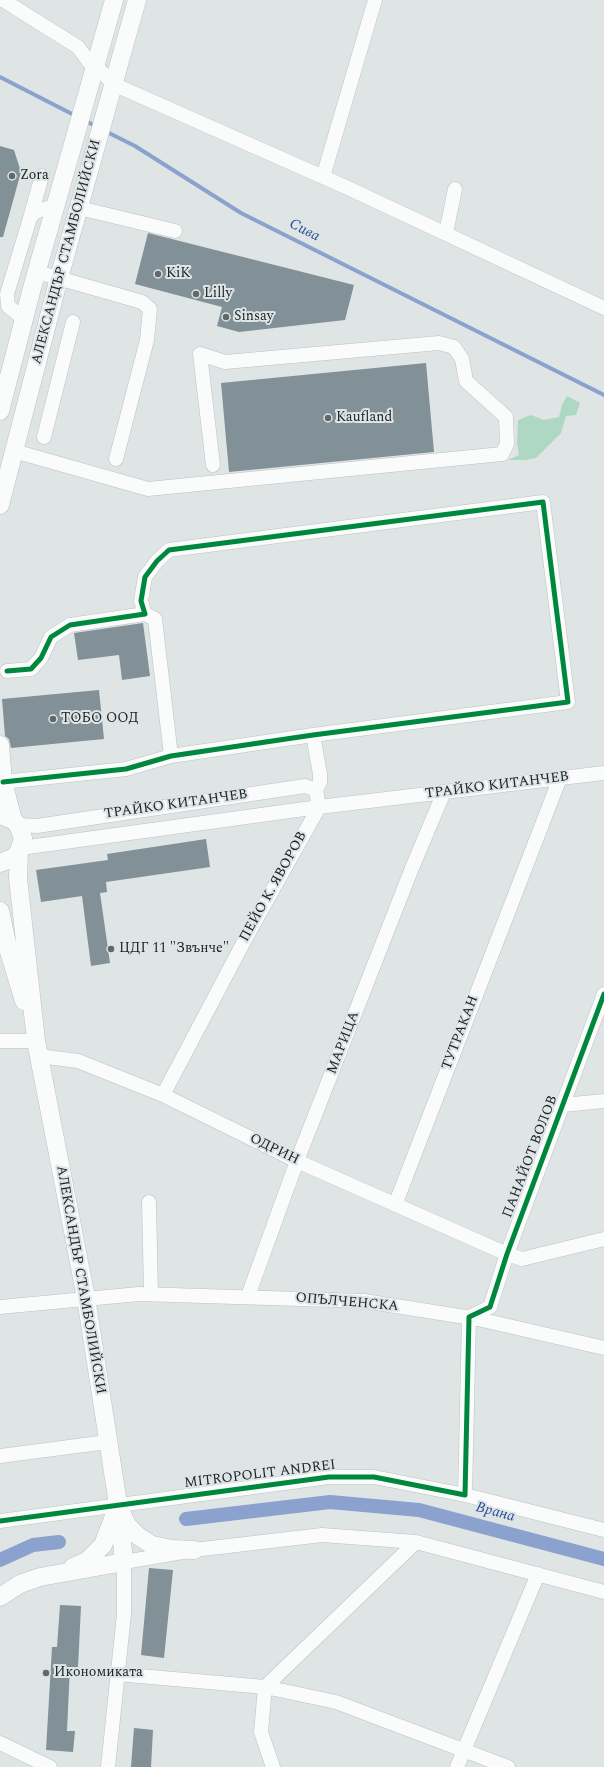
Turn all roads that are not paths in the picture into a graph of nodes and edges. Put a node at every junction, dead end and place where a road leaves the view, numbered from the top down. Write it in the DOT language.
graph roads {
  1 [pos="3,0"];
  2 [pos="114,0"];
  3 [pos="136,0"];
  4 [pos="375,0"];
  5 [pos="96,66"];
  6 [pos="113,84"];
  7 [pos="42,176"];
  8 [pos="323,177"];
  9 [pos="455,189"];
  10 [pos="55,206"];
  11 [pos="79,208"];
  12 [pos="30,218"];
  13 [pos="176,231"];
  14 [pos="446,233"];
  15 [pos="37,272"];
  16 [pos="59,278"];
  17 [pos="604,308"];
  18 [pos="24,319"];
  19 [pos="73,322"];
  20 [pos="3,385"];
  21 [pos="0,411"];
  22 [pos="44,437"];
  23 [pos="14,451"];
  24 [pos="116,459"];
  25 [pos="213,465"];
  26 [pos="0,506"];
  27 [pos="145,614"];
  28 [pos="7,671"];
  29 [pos="313,735"];
  30 [pos="0,745"];
  31 [pos="170,756"];
  32 [pos="604,773"];
  33 [pos="560,778"];
  34 [pos="3,782"];
  35 [pos="316,790"];
  36 [pos="444,792"];
  37 [pos="319,807"];
  38 [pos="11,820"];
  39 [pos="20,849"];
  40 [pos="0,863"];
  41 [pos="0,911"];
  42 [pos="604,994"];
  43 [pos="0,1042"];
  44 [pos="38,1049"];
  45 [pos="163,1095"];
  46 [pos="604,1101"];
  47 [pos="563,1105"];
  48 [pos="297,1161"];
  49 [pos="149,1202"];
  50 [pos="395,1205"];
  51 [pos="604,1239"];
  52 [pos="507,1254"];
  53 [pos="151,1294"];
  54 [pos="248,1296"];
  55 [pos="86,1298"];
  56 [pos="0,1307"];
  57 [pos="469,1317"];
  58 [pos="604,1348"];
  59 [pos="107,1442"];
  60 [pos="0,1456"];
  61 [pos="465,1495"];
  62 [pos="118,1504"];
  63 [pos="0,1521"];
  64 [pos="604,1530"];
  65 [pos="416,1542"];
  66 [pos="194,1550"];
  67 [pos="124,1562"];
  68 [pos="60,1573"];
  69 [pos="538,1574"];
  70 [pos="604,1592"];
  71 [pos="0,1597"];
  72 [pos="117,1674"];
  73 [pos="265,1687"];
  74 [pos="0,1743"];
  75 [pos="464,1750"];
  76 [pos="45,1766"];
  77 [pos="108,1767"];
  78 [pos="273,1767"];
  79 [pos="457,1767"];
  80 [pos="508,1767"];
  1 -- 5 [label="street"];
  2 -- 5 [label="main road, АЛЕКСАНДЪР СТАМБОЛИЙСКИ"];
  3 -- 6 [label="main road, АЛЕКСАНДЪР СТАМБОЛИЙСКИ"];
  4 -- 8 [label="street"];
  5 -- 6 [label="street"];
  5 -- 10 [label="main road, АЛЕКСАНДЪР СТАМБОЛИЙСКИ"];
  6 -- 8 [label="street"];
  6 -- 11 [label="main road, АЛЕКСАНДЪР СТАМБОЛИЙСКИ"];
  7 -- 12 [label="street"];
  8 -- 14 [label="street"];
  9 -- 14 [label="street"];
  10 -- 12 [label="street"];
  10 -- 15 [label="main road, АЛЕКСАНДЪР СТАМБОЛИЙСКИ"];
  11 -- 13 [label="street"];
  11 -- 16 [label="main road, АЛЕКСАНДЪР СТАМБОЛИЙСКИ"];
  12 -- 18 [label="street"];
  14 -- 17 [label="street"];
  15 -- 16 [label="street"];
  15 -- 18 [label="main road, АЛЕКСАНДЪР СТАМБОЛИЙСКИ"];
  16 -- 23 [label="main road, АЛЕКСАНДЪР СТАМБОЛИЙСКИ"];
  16 -- 24 [label="street"];
  18 -- 20 [label="main road, АЛЕКСАНДЪР СТАМБОЛИЙСКИ"];
  19 -- 22 [label="street"];
  20 -- 21 [label="main road, АЛЕКСАНДЪР СТАМБОЛИЙСКИ"];
  23 -- 25 [label="street"];
  23 -- 26 [label="main road, АЛЕКСАНДЪР СТАМБОЛИЙСКИ"];
  27 -- 28 [label="street"];
  27 -- 29 [label="street"];
  27 -- 31 [label="street"];
  29 -- 31 [label="street"];
  29 -- 35 [label="street"];
  30 -- 34 [label="main road, АЛЕКСАНДЪР СТАМБОЛИЙСКИ"];
  31 -- 34 [label="street"];
  32 -- 33 [label="street, ТРАЙКО КИТАНЧЕВ"];
  33 -- 36 [label="street, ТРАЙКО КИТАНЧЕВ"];
  33 -- 50 [label="street, ТУТРАКАН"];
  34 -- 38 [label="main road, АЛЕКСАНДЪР СТАМБОЛИЙСКИ"];
  35 -- 37 [label="street"];
  35 -- 38 [label="street, ТРАЙКО КИТАНЧЕВ"];
  36 -- 37 [label="street, ТРАЙКО КИТАНЧЕВ"];
  36 -- 48 [label="street, МАРИЦА"];
  37 -- 39 [label="street, ТРАЙКО КИТАНЧЕВ"];
  37 -- 45 [label="street, ПЕЙО К. ЯВОРОВ"];
  38 -- 39 [label="main road, АЛЕКСАНДЪР СТАМБОЛИЙСКИ"];
  39 -- 40 [label="main road"];
  39 -- 44 [label="main road, АЛЕКСАНДЪР СТАМБОЛИЙСКИ"];
  41 -- 44 [label="main road, АЛЕКСАНДЪР СТАМБОЛИЙСКИ"];
  42 -- 47 [label="street, ПАНАЙОТ ВОЛОВ"];
  43 -- 44 [label="street, ОДРИН"];
  44 -- 45 [label="street, ОДРИН"];
  44 -- 55 [label="main road, АЛЕКСАНДЪР СТАМБОЛИЙСКИ"];
  45 -- 48 [label="street, ОДРИН"];
  46 -- 47 [label="street"];
  47 -- 52 [label="street, ПАНАЙОТ ВОЛОВ"];
  48 -- 50 [label="street, ОДРИН"];
  48 -- 54 [label="street, МАРИЦА"];
  49 -- 53 [label="street"];
  50 -- 52 [label="street, ОДРИН"];
  51 -- 52 [label="street, ОДРИН"];
  52 -- 57 [label="street, ПАНАЙОТ ВОЛОВ"];
  53 -- 54 [label="street, ОПЪЛЧЕНСКА"];
  53 -- 55 [label="street, ОПЪЛЧЕНСКА"];
  54 -- 57 [label="street, ОПЪЛЧЕНСКА"];
  55 -- 56 [label="street, ОПЪЛЧЕНСКА"];
  55 -- 59 [label="main road, АЛЕКСАНДЪР СТАМБОЛИЙСКИ"];
  57 -- 58 [label="street, ОПЪЛЧЕНСКА"];
  57 -- 61 [label="street"];
  59 -- 60 [label="street"];
  59 -- 62 [label="main road, АЛЕКСАНДЪР СТАМБОЛИЙСКИ"];
  61 -- 62 [label="street, MITROPOLIT ANDREI"];
  61 -- 64 [label="street, MITROPOLIT ANDREI"];
  62 -- 63 [label="street, MITROPOLIT ANDREI"];
  62 -- 66 [label="main road"];
  62 -- 67 [label="main road"];
  62 -- 68 [label="main road"];
  65 -- 66 [label="street"];
  65 -- 69 [label="street"];
  65 -- 73 [label="street"];
  66 -- 67 [label="street"];
  67 -- 68 [label="main road"];
  67 -- 72 [label="street"];
  68 -- 71 [label="main road"];
  69 -- 70 [label="street"];
  69 -- 75 [label="street"];
  72 -- 73 [label="street"];
  72 -- 77 [label="street"];
  73 -- 75 [label="street"];
  73 -- 78 [label="street"];
  74 -- 76 [label="street"];
  75 -- 79 [label="street"];
  75 -- 80 [label="street"];
}
